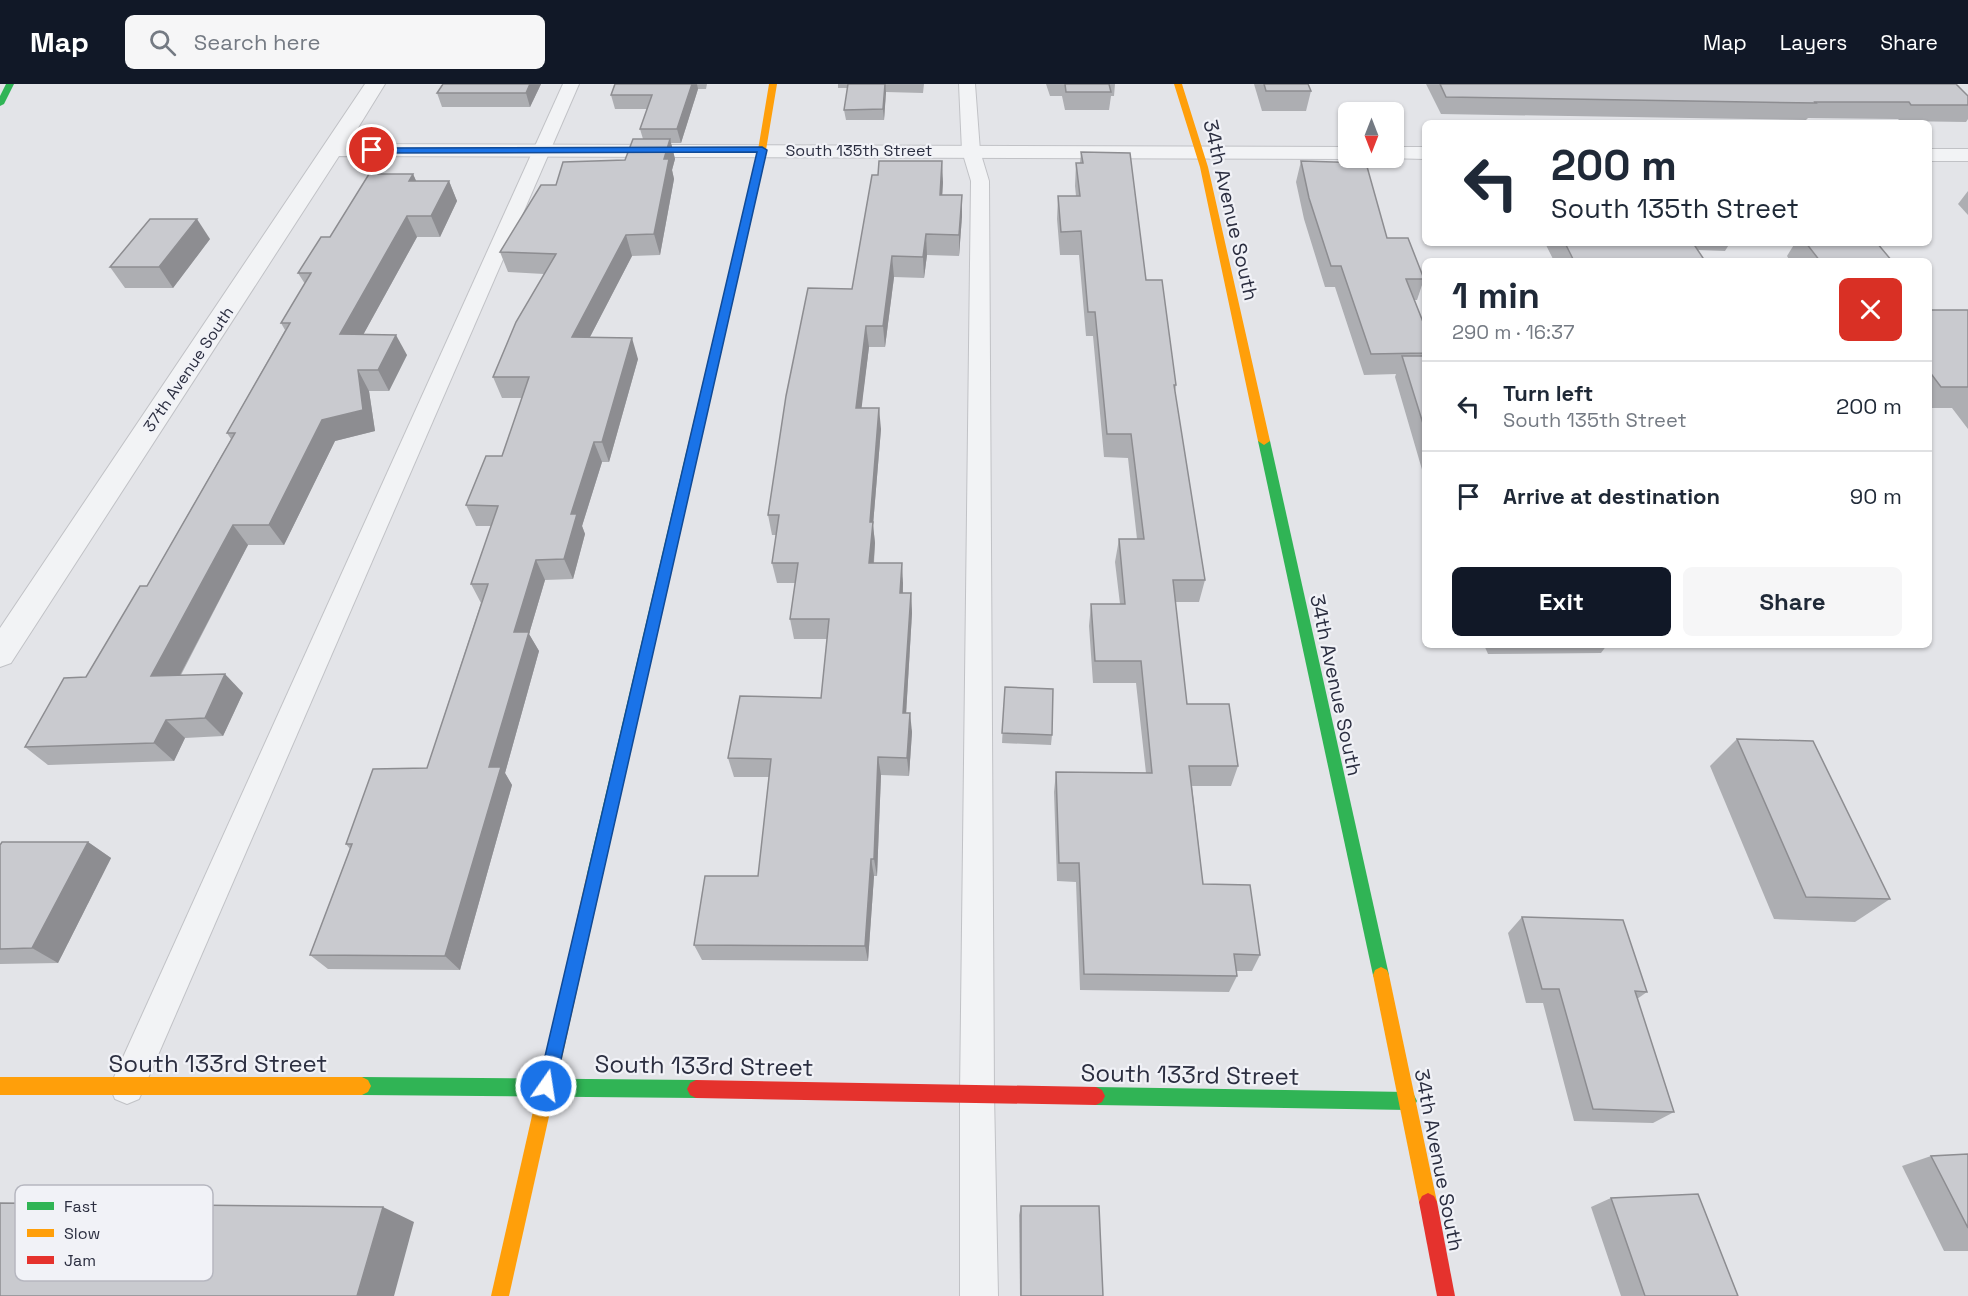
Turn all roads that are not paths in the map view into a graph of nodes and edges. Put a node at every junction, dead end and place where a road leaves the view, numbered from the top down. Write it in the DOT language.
graph roads {
  1 [pos="10,84"];
  2 [pos="375,84"];
  3 [pos="571,84"];
  4 [pos="773,84"];
  5 [pos="967,84"];
  6 [pos="1179,84"];
  7 [pos="0,104"];
  8 [pos="333,150"];
  9 [pos="542,150"];
  10 [pos="762,150"];
  11 [pos="971,151"];
  12 [pos="1201,152"];
  13 [pos="1338,153"];
  14 [pos="1404,153"];
  15 [pos="1422,153"];
  16 [pos="1932,155"];
  17 [pos="1968,155"];
  18 [pos="0,654"];
  19 [pos="0,1086"];
  20 [pos="546,1086"];
  21 [pos="127,1087"];
  22 [pos="977,1094"];
  23 [pos="1408,1101"];
  24 [pos="500,1296"];
  25 [pos="979,1296"];
  26 [pos="1446,1296"];
  1 -- 7 [label="street"];
  2 -- 8 [label="street, 37th Avenue South"];
  3 -- 9 [label="lane"];
  4 -- 10 [label="street"];
  5 -- 11 [label="lane"];
  6 -- 12 [label="street, 34th Avenue South"];
  8 -- 9 [label="street, South 135th Street"];
  8 -- 18 [label="street, 37th Avenue South"];
  9 -- 10 [label="street, South 135th Street"];
  9 -- 21 [label="lane"];
  10 -- 11 [label="street, South 135th Street"];
  10 -- 20 [label="street"];
  11 -- 12 [label="street, South 135th Street"];
  11 -- 22 [label="lane"];
  12 -- 13 [label="street, South 135th Street"];
  12 -- 23 [label="street, 34th Avenue South"];
  14 -- 15 [label="street"];
  16 -- 17 [label="street"];
  19 -- 21 [label="street, South 133rd Street"];
  20 -- 21 [label="street, South 133rd Street"];
  20 -- 22 [label="street, South 133rd Street"];
  20 -- 24 [label="street"];
  22 -- 23 [label="street, South 133rd Street"];
  22 -- 25 [label="lane"];
  23 -- 26 [label="street, 34th Avenue South"];
}
